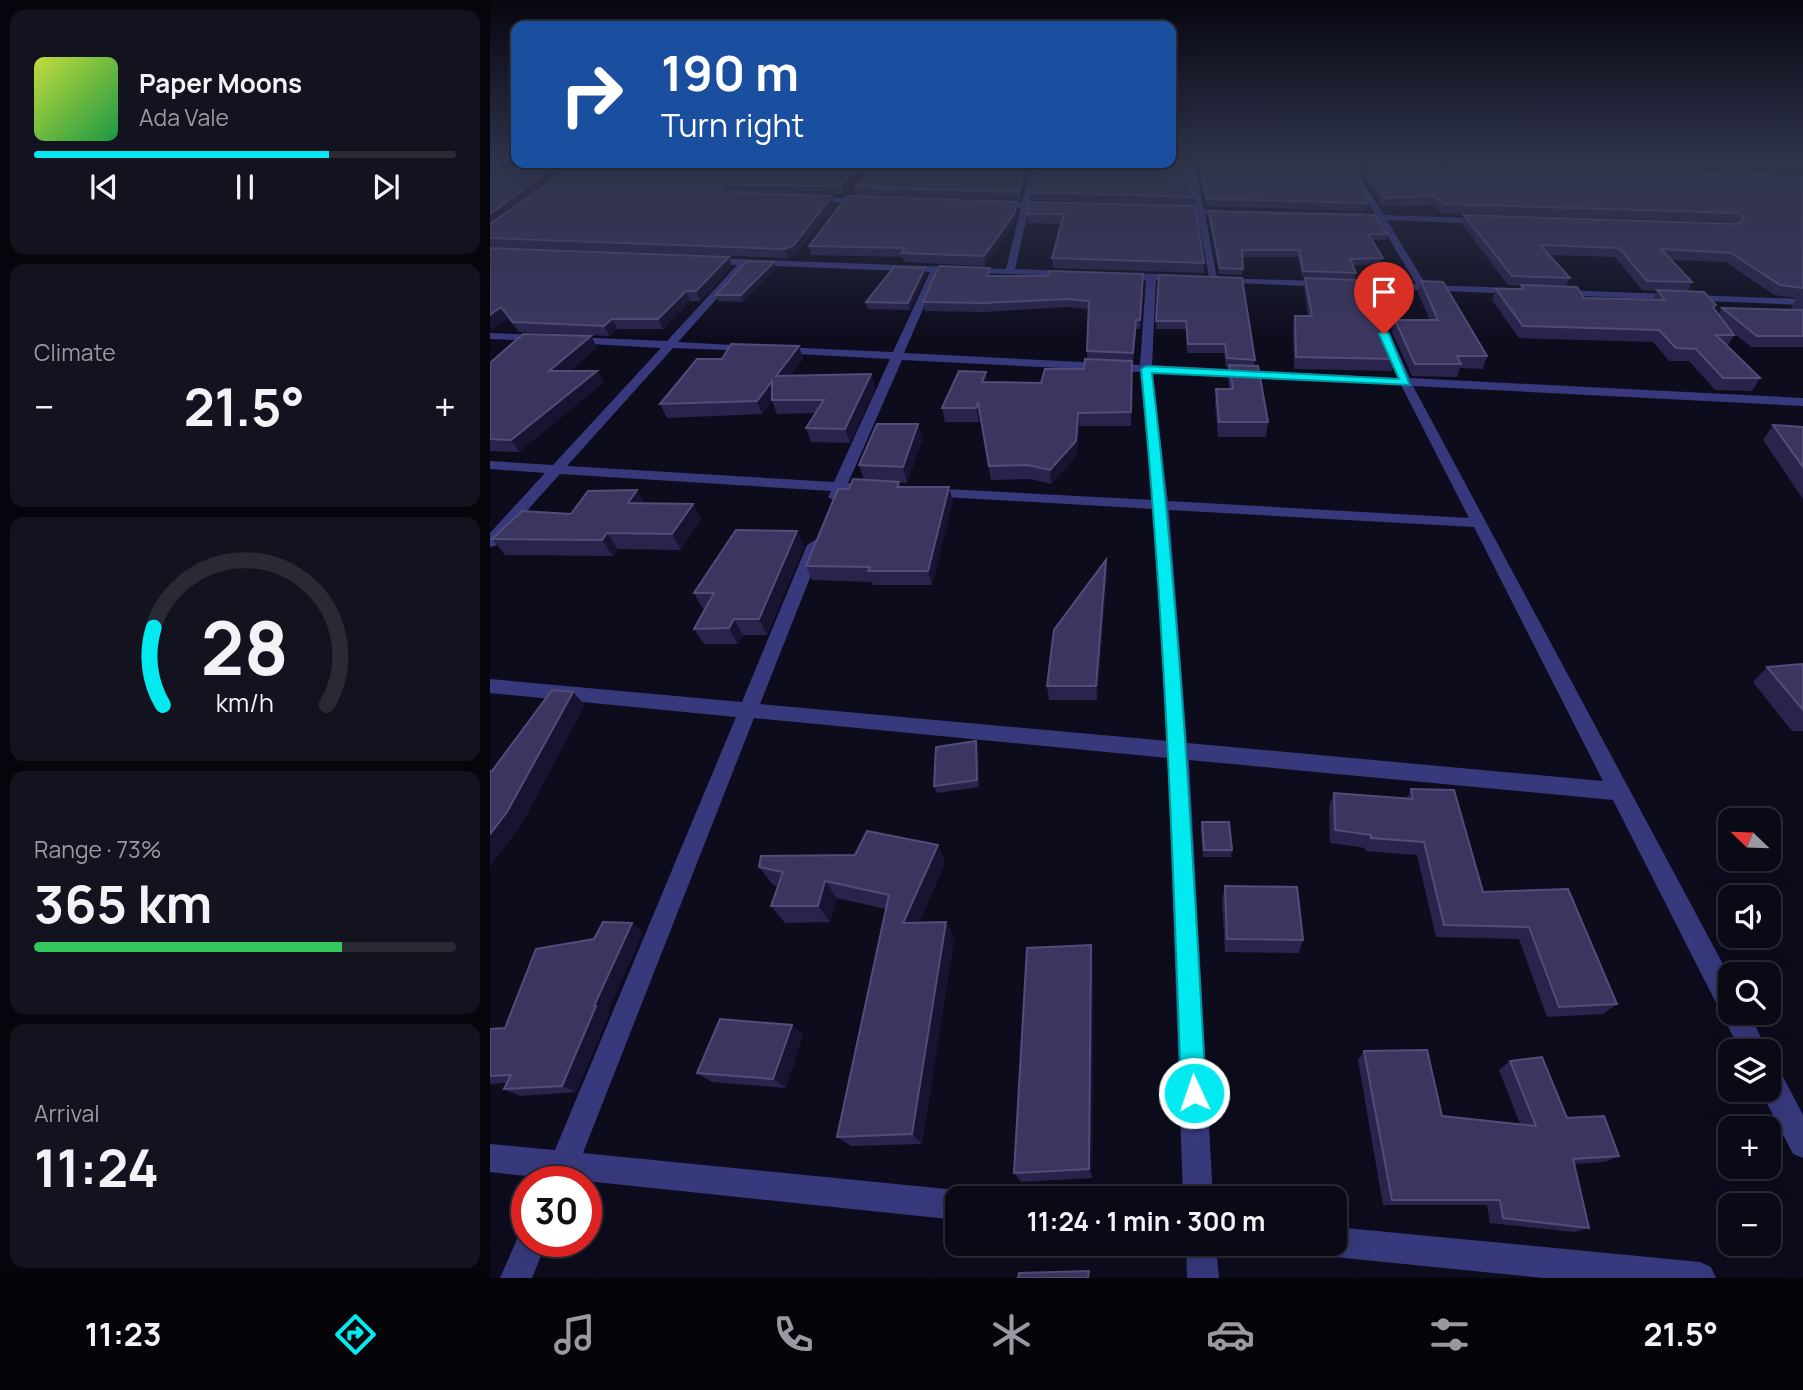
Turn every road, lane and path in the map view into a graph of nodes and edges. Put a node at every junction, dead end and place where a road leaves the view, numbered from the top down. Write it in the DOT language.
graph roads {
  1 [pos="1022,221"];
  2 [pos="1203,221"];
  3 [pos="1381,221"];
  4 [pos="1490,221"];
  5 [pos="1501,221"];
  6 [pos="805,253"];
  7 [pos="691,260"];
  8 [pos="745,262"];
  9 [pos="797,264"];
  10 [pos="936,269"];
  11 [pos="1010,272"];
  12 [pos="1087,275"];
  13 [pos="1112,276"];
  14 [pos="1151,277"];
  15 [pos="1213,280"];
  16 [pos="1362,285"];
  17 [pos="1423,288"];
  18 [pos="1532,292"];
  19 [pos="1545,292"];
  20 [pos="1803,302"];
  21 [pos="490,336"];
  22 [pos="671,345"];
  23 [pos="898,355"];
  24 [pos="1146,369"];
  25 [pos="1406,383"];
  26 [pos="1803,402"];
  27 [pos="490,465"];
  28 [pos="557,469"];
  29 [pos="839,487"];
  30 [pos="888,490"];
  31 [pos="916,492"];
  32 [pos="1161,505"];
  33 [pos="1479,523"];
  34 [pos="490,542"];
  35 [pos="490,686"];
  36 [pos="748,709"];
  37 [pos="1178,749"];
  38 [pos="1620,792"];
  39 [pos="1718,980"];
  40 [pos="1781,1102"];
  41 [pos="1803,1144"];
  42 [pos="490,1158"];
  43 [pos="528,1166"];
  44 [pos="564,1166"];
  45 [pos="602,1176"];
  46 [pos="1197,1186"];
  47 [pos="945,1204"];
  48 [pos="1347,1243"];
  49 [pos="1201,1256"];
  50 [pos="525,1257"];
  51 [pos="516,1278"];
  52 [pos="1203,1278"];
  53 [pos="1700,1278"];
  1 -- 11 [label="street"];
  2 -- 15 [label="street"];
  3 -- 17 [label="street"];
  4 -- 5 [label="street"];
  6 -- 9 [label="street"];
  7 -- 8 [label="street"];
  8 -- 9 [label="street"];
  8 -- 22 [label="street"];
  9 -- 10 [label="street"];
  10 -- 11 [label="street"];
  10 -- 23 [label="street"];
  11 -- 12 [label="street"];
  13 -- 14 [label="street"];
  14 -- 15 [label="street"];
  14 -- 24 [label="street"];
  15 -- 16 [label="street"];
  16 -- 17 [label="street"];
  16 -- 25 [label="street"];
  17 -- 18 [label="street"];
  19 -- 20 [label="street"];
  21 -- 22 [label="street"];
  22 -- 23 [label="street"];
  22 -- 28 [label="street"];
  23 -- 24 [label="street"];
  23 -- 29 [label="street"];
  24 -- 25 [label="street"];
  24 -- 32 [label="street"];
  25 -- 26 [label="street"];
  25 -- 33 [label="street"];
  27 -- 28 [label="street"];
  28 -- 29 [label="street"];
  28 -- 34 [label="street"];
  29 -- 30 [label="street"];
  29 -- 36 [label="street"];
  31 -- 32 [label="street"];
  32 -- 33 [label="street"];
  32 -- 37 [label="street"];
  33 -- 38 [label="street"];
  35 -- 36 [label="street"];
  36 -- 37 [label="street"];
  36 -- 44 [label="street"];
  37 -- 38 [label="street"];
  37 -- 46 [label="street"];
  38 -- 39 [label="street"];
  40 -- 41 [label="street"];
  42 -- 43 [label="street"];
  45 -- 47 [label="street"];
  48 -- 53 [label="street"];
  49 -- 52 [label="street"];
  50 -- 51 [label="street"];
}
